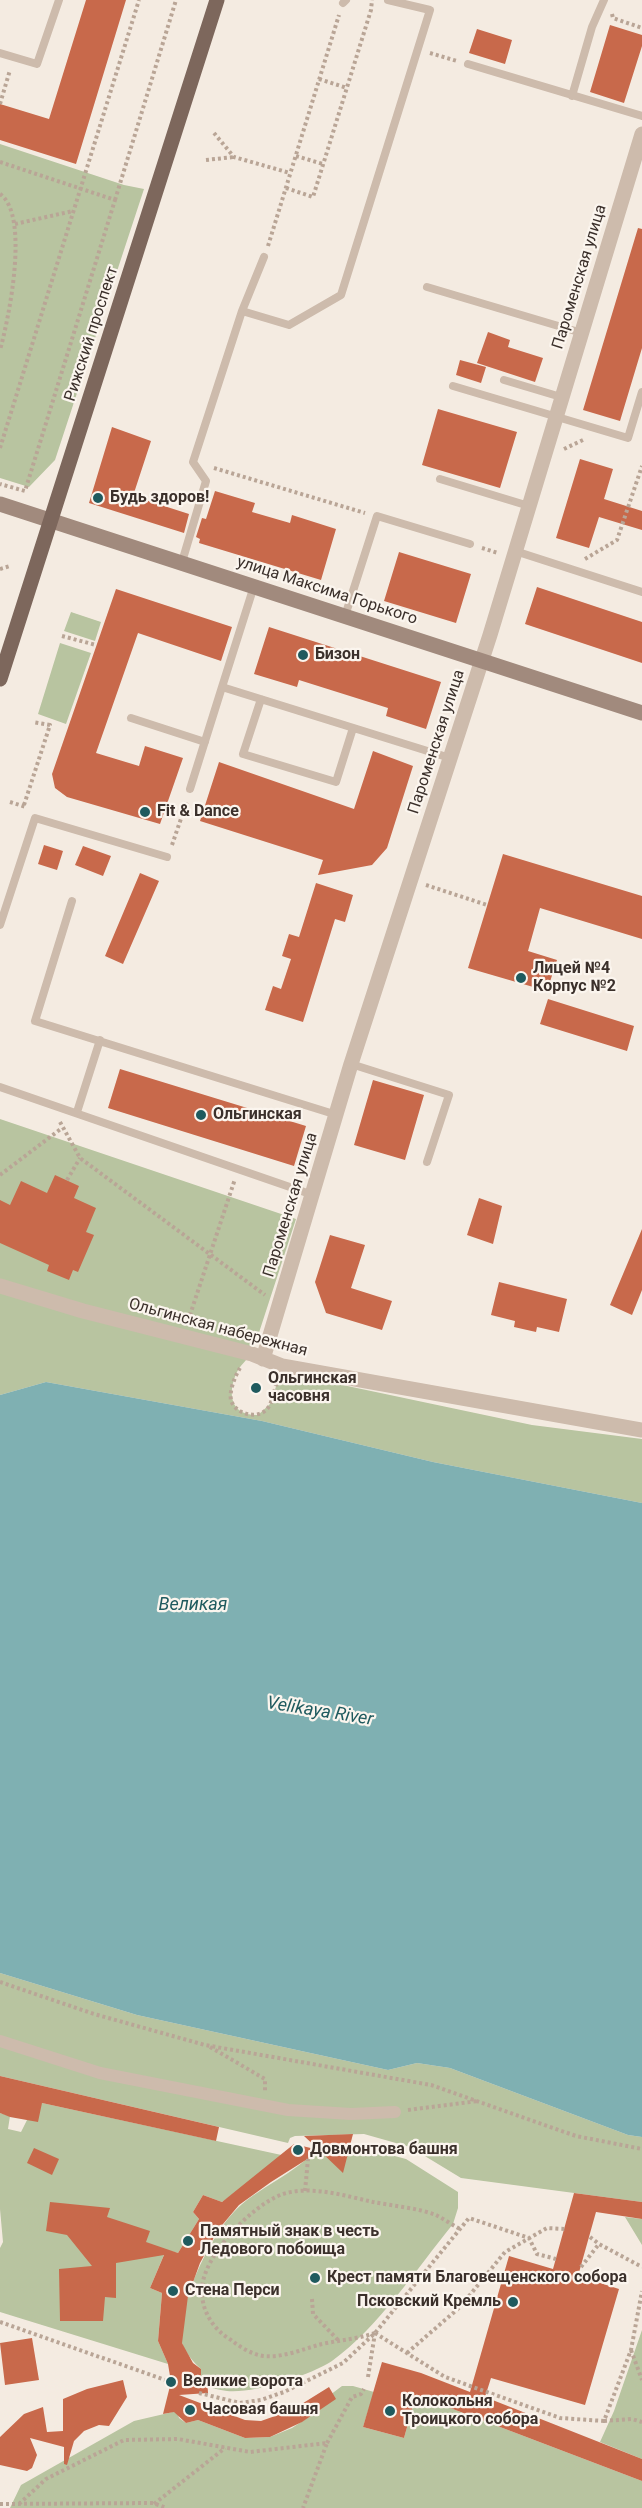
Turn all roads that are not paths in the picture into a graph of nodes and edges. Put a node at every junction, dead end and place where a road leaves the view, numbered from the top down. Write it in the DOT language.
graph roads {
  1 [pos="59,0"];
  2 [pos="217,0"];
  3 [pos="388,0"];
  4 [pos="604,0"];
  5 [pos="0,53"];
  6 [pos="468,64"];
  7 [pos="572,96"];
  8 [pos="642,116"];
  9 [pos="642,134"];
  10 [pos="637,171"];
  11 [pos="264,257"];
  12 [pos="427,287"];
  13 [pos="242,311"];
  14 [pos="582,333"];
  15 [pos="504,380"];
  16 [pos="453,386"];
  17 [pos="642,392"];
  18 [pos="561,397"];
  19 [pos="556,416"];
  20 [pos="440,479"];
  21 [pos="0,504"];
  22 [pos="529,506"];
  23 [pos="52,519"];
  24 [pos="470,544"];
  25 [pos="515,550"];
  26 [pos="182,562"];
  27 [pos="254,586"];
  28 [pos="642,592"];
  29 [pos="345,616"];
  30 [pos="482,661"];
  31 [pos="0,679"];
  32 [pos="222,687"];
  33 [pos="261,699"];
  34 [pos="642,713"];
  35 [pos="131,718"];
  36 [pos="353,728"];
  37 [pos="205,742"];
  38 [pos="450,758"];
  39 [pos="190,789"];
  40 [pos="167,857"];
  41 [pos="72,901"];
  42 [pos="0,925"];
  43 [pos="100,1040"];
  44 [pos="351,1064"];
  45 [pos="0,1087"];
  46 [pos="77,1112"];
  47 [pos="337,1115"];
  48 [pos="428,1162"];
  49 [pos="313,1195"];
  50 [pos="0,1286"];
  51 [pos="263,1359"];
  52 [pos="642,1430"];
  53 [pos="0,2041"];
  54 [pos="395,2112"];
  1 -- 5 [label="lane"];
  2 -- 23 [label="main road, Рижский проспект"];
  3 -- 13 [label="lane"];
  4 -- 7 [label="lane"];
  6 -- 7 [label="lane"];
  7 -- 8 [label="lane"];
  9 -- 10 [label="street, Пароменская улица"];
  10 -- 14 [label="street, Пароменская улица"];
  11 -- 13 [label="lane"];
  12 -- 14 [label="lane"];
  13 -- 26 [label="lane"];
  14 -- 18 [label="street, Пароменская улица"];
  15 -- 18 [label="lane"];
  16 -- 19 [label="lane"];
  17 -- 19 [label="lane"];
  18 -- 19 [label="street, Пароменская улица"];
  19 -- 22 [label="street, Пароменская улица"];
  20 -- 22 [label="lane"];
  21 -- 23 [label="main road, улица Максима Горького"];
  22 -- 25 [label="street, Пароменская улица"];
  23 -- 26 [label="main road, улица Максима Горького"];
  23 -- 31 [label="main road, Рижский проспект"];
  24 -- 29 [label="lane"];
  25 -- 28 [label="lane"];
  25 -- 30 [label="street, Пароменская улица"];
  26 -- 27 [label="main road, улица Максима Горького"];
  27 -- 29 [label="main road, улица Максима Горького"];
  27 -- 32 [label="lane"];
  29 -- 30 [label="main road, улица Максима Горького"];
  30 -- 34 [label="main road, улица Максима Горького"];
  30 -- 38 [label="street, Пароменская улица"];
  32 -- 33 [label="lane"];
  32 -- 37 [label="lane"];
  33 -- 36 [label="lane"];
  33 -- 36 [label="lane"];
  35 -- 37 [label="lane"];
  36 -- 38 [label="lane"];
  37 -- 39 [label="lane"];
  38 -- 44 [label="street, Пароменская улица"];
  40 -- 42 [label="lane"];
  41 -- 43 [label="lane"];
  43 -- 46 [label="lane"];
  43 -- 47 [label="lane"];
  44 -- 47 [label="street, Пароменская улица"];
  44 -- 48 [label="lane"];
  45 -- 46 [label="lane"];
  46 -- 49 [label="lane"];
  47 -- 49 [label="street, Пароменская улица"];
  49 -- 51 [label="street, Пароменская улица"];
  50 -- 51 [label="street, Ольгинская набережная"];
  51 -- 52 [label="street, Ольгинская набережная"];
  53 -- 54 [label="street"];
}
